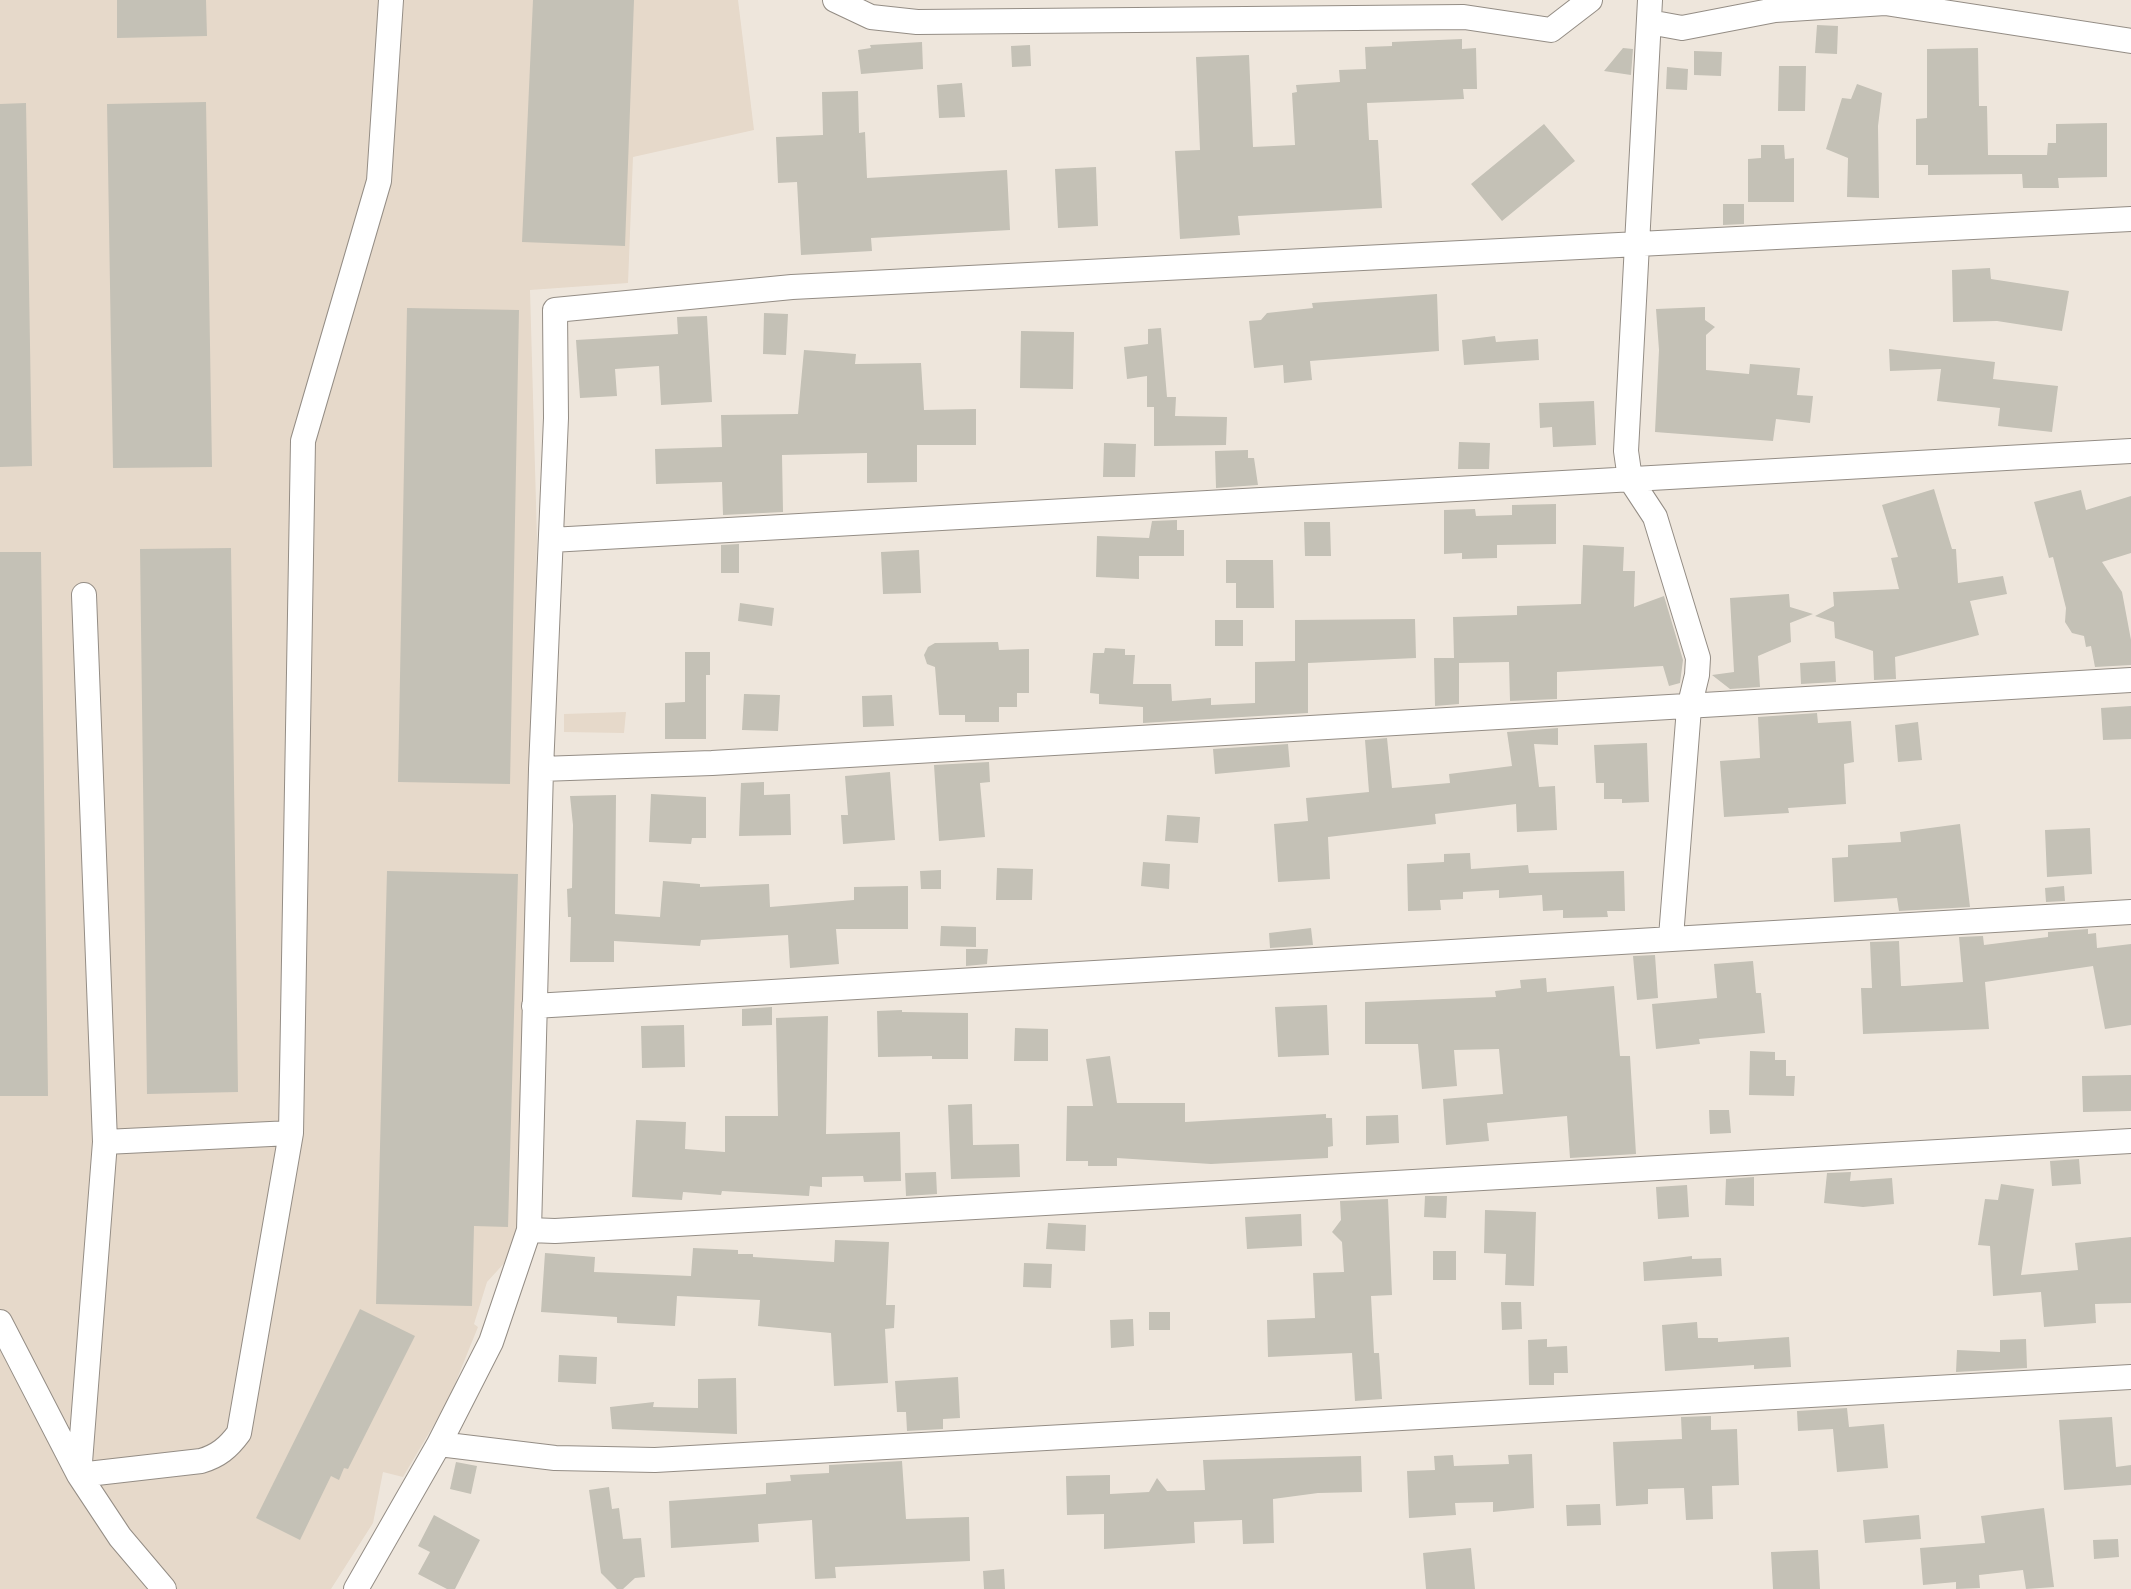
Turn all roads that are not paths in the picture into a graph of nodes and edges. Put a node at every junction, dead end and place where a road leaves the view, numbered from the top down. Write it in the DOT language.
graph roads {
  1 [pos="391,0"];
  2 [pos="835,0"];
  3 [pos="1590,0"];
  4 [pos="1649,11"];
  5 [pos="2131,41"];
  6 [pos="2131,219"];
  7 [pos="1637,244"];
  8 [pos="2131,451"];
  9 [pos="1630,479"];
  10 [pos="551,540"];
  11 [pos="84,595"];
  12 [pos="2131,680"];
  13 [pos="1689,708"];
  14 [pos="541,769"];
  15 [pos="2131,912"];
  16 [pos="1671,937"];
  17 [pos="534,1006"];
  18 [pos="291,1133"];
  19 [pos="2131,1141"];
  20 [pos="105,1142"];
  21 [pos="529,1230"];
  22 [pos="0,1322"];
  23 [pos="2131,1377"];
  24 [pos="439,1444"];
  25 [pos="79,1475"];
  26 [pos="164,1589"];
  27 [pos="356,1589"];
  1 -- 18 [label="lane"];
  2 -- 3 [label="lane"];
  4 -- 5 [label="lane"];
  4 -- 7 [label="lane"];
  6 -- 7 [label="lane"];
  7 -- 9 [label="lane"];
  7 -- 10 [label="lane"];
  8 -- 9 [label="lane"];
  9 -- 10 [label="lane"];
  9 -- 13 [label="lane"];
  10 -- 14 [label="lane"];
  11 -- 20 [label="lane"];
  12 -- 13 [label="lane"];
  13 -- 14 [label="lane"];
  13 -- 16 [label="lane"];
  14 -- 17 [label="lane"];
  15 -- 16 [label="lane"];
  16 -- 17 [label="lane"];
  17 -- 21 [label="lane"];
  18 -- 20 [label="lane"];
  18 -- 25 [label="lane"];
  19 -- 21 [label="lane"];
  20 -- 25 [label="lane"];
  21 -- 24 [label="lane"];
  22 -- 25 [label="lane"];
  23 -- 24 [label="lane"];
  24 -- 27 [label="lane"];
  25 -- 26 [label="lane"];
}
